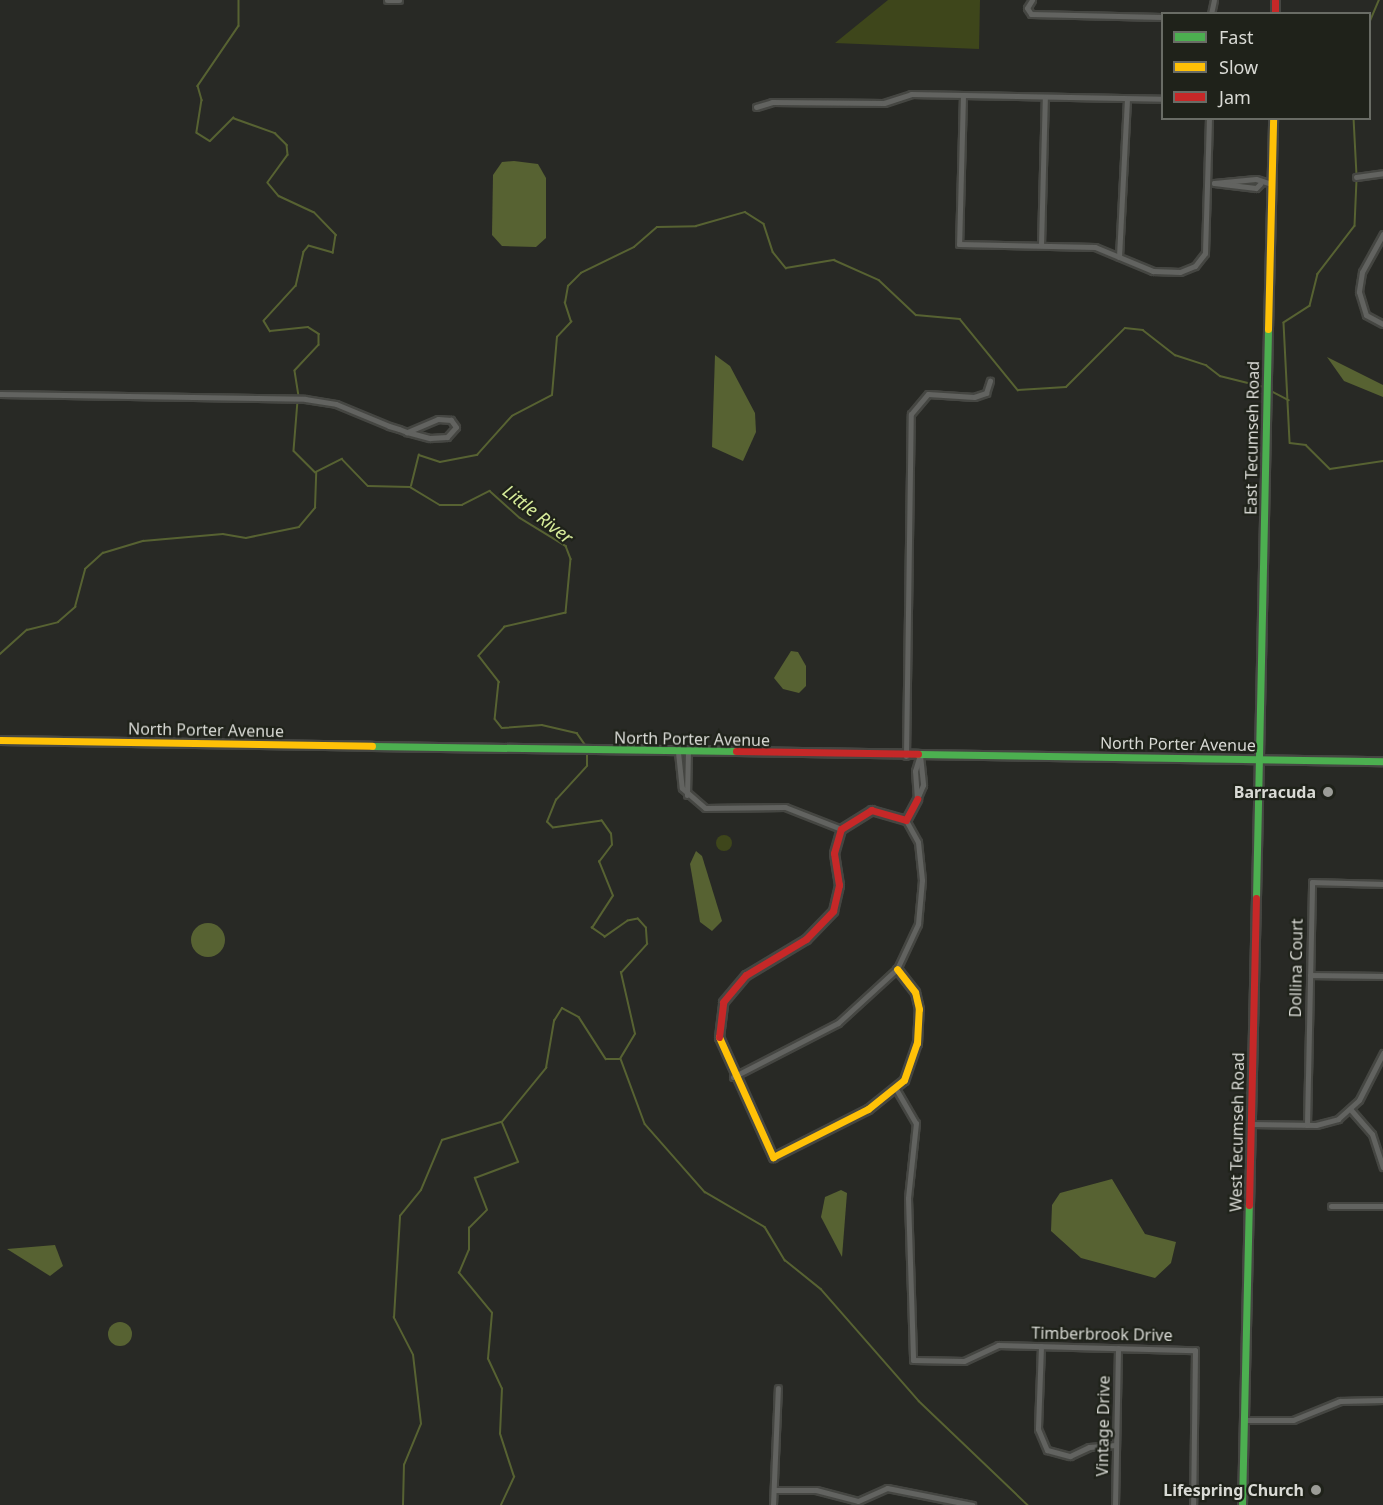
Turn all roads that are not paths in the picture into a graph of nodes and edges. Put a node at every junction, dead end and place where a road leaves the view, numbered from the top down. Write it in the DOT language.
graph roads {
  1 [pos="387,0"];
  2 [pos="399,0"];
  3 [pos="1032,0"];
  4 [pos="1161,17"];
  5 [pos="963,94"];
  6 [pos="1044,97"];
  7 [pos="1127,99"];
  8 [pos="1161,99"];
  9 [pos="756,107"];
  10 [pos="1209,120"];
  11 [pos="1272,120"];
  12 [pos="1383,173"];
  13 [pos="1356,177"];
  14 [pos="1212,183"];
  15 [pos="1260,184"];
  16 [pos="1271,184"];
  17 [pos="1382,238"];
  18 [pos="1041,245"];
  19 [pos="1119,257"];
  20 [pos="1383,324"];
  21 [pos="990,381"];
  22 [pos="0,394"];
  23 [pos="407,432"];
  24 [pos="0,740"];
  25 [pos="678,752"];
  26 [pos="687,752"];
  27 [pos="920,755"];
  28 [pos="906,756"];
  29 [pos="1259,759"];
  30 [pos="1383,761"];
  31 [pos="687,796"];
  32 [pos="917,799"];
  33 [pos="906,820"];
  34 [pos="841,829"];
  35 [pos="1383,884"];
  36 [pos="897,969"];
  37 [pos="1310,975"];
  38 [pos="1383,976"];
  39 [pos="1383,1053"];
  40 [pos="732,1077"];
  41 [pos="897,1089"];
  42 [pos="1351,1110"];
  43 [pos="1251,1124"];
  44 [pos="1306,1125"];
  45 [pos="1383,1167"];
  46 [pos="1331,1206"];
  47 [pos="1383,1206"];
  48 [pos="1041,1347"];
  49 [pos="1118,1347"];
  50 [pos="778,1388"];
  51 [pos="1383,1400"];
  52 [pos="1244,1420"];
  53 [pos="1116,1445"];
  54 [pos="775,1490"];
  55 [pos="944,1502"];
  56 [pos="858,1503"];
  57 [pos="773,1505"];
  58 [pos="972,1505"];
  59 [pos="1115,1505"];
  60 [pos="1193,1505"];
  61 [pos="1242,1505"];
  1 -- 2 [label="street"];
  3 -- 4 [label="street"];
  5 -- 6 [label="street"];
  5 -- 9 [label="street"];
  5 -- 18 [label="street"];
  6 -- 7 [label="street"];
  6 -- 18 [label="street"];
  7 -- 8 [label="street"];
  7 -- 19 [label="street"];
  10 -- 14 [label="street"];
  11 -- 16 [label="main road, East Tecumseh Road"];
  12 -- 13 [label="street"];
  14 -- 15 [label="street"];
  14 -- 15 [label="street"];
  14 -- 19 [label="street"];
  15 -- 16 [label="street"];
  16 -- 29 [label="main road, East Tecumseh Road"];
  17 -- 20 [label="street"];
  18 -- 19 [label="street"];
  21 -- 28 [label="street"];
  22 -- 23 [label="street"];
  23 -- 23 [label="street"];
  24 -- 25 [label="main road, North Porter Avenue"];
  25 -- 26 [label="main road, North Porter Avenue"];
  25 -- 31 [label="street"];
  26 -- 28 [label="main road, North Porter Avenue"];
  26 -- 31 [label="street"];
  27 -- 28 [label="main road, North Porter Avenue"];
  27 -- 29 [label="main road, North Porter Avenue"];
  27 -- 32 [label="street"];
  29 -- 30 [label="main road, North Porter Avenue"];
  29 -- 43 [label="main road, West Tecumseh Road"];
  31 -- 34 [label="street"];
  32 -- 33 [label="main road"];
  33 -- 34 [label="main road"];
  33 -- 36 [label="street"];
  34 -- 40 [label="main road"];
  35 -- 37 [label="street, Dollina Court"];
  36 -- 40 [label="street"];
  36 -- 41 [label="main road"];
  37 -- 38 [label="street"];
  37 -- 44 [label="street, Dollina Court"];
  39 -- 42 [label="street"];
  40 -- 41 [label="main road"];
  41 -- 48 [label="street, Timberbrook Drive"];
  42 -- 44 [label="street"];
  42 -- 45 [label="street"];
  43 -- 44 [label="street"];
  43 -- 52 [label="main road, West Tecumseh Road"];
  46 -- 47 [label="street"];
  48 -- 49 [label="street, Timberbrook Drive"];
  48 -- 53 [label="street"];
  49 -- 53 [label="street, Vintage Drive"];
  49 -- 60 [label="street, Timberbrook Drive"];
  50 -- 54 [label="street"];
  51 -- 52 [label="street"];
  52 -- 61 [label="main road, West Tecumseh Road"];
  53 -- 59 [label="street, Vintage Drive"];
  54 -- 56 [label="street"];
  54 -- 57 [label="street"];
  55 -- 56 [label="street"];
  55 -- 58 [label="street"];
}
